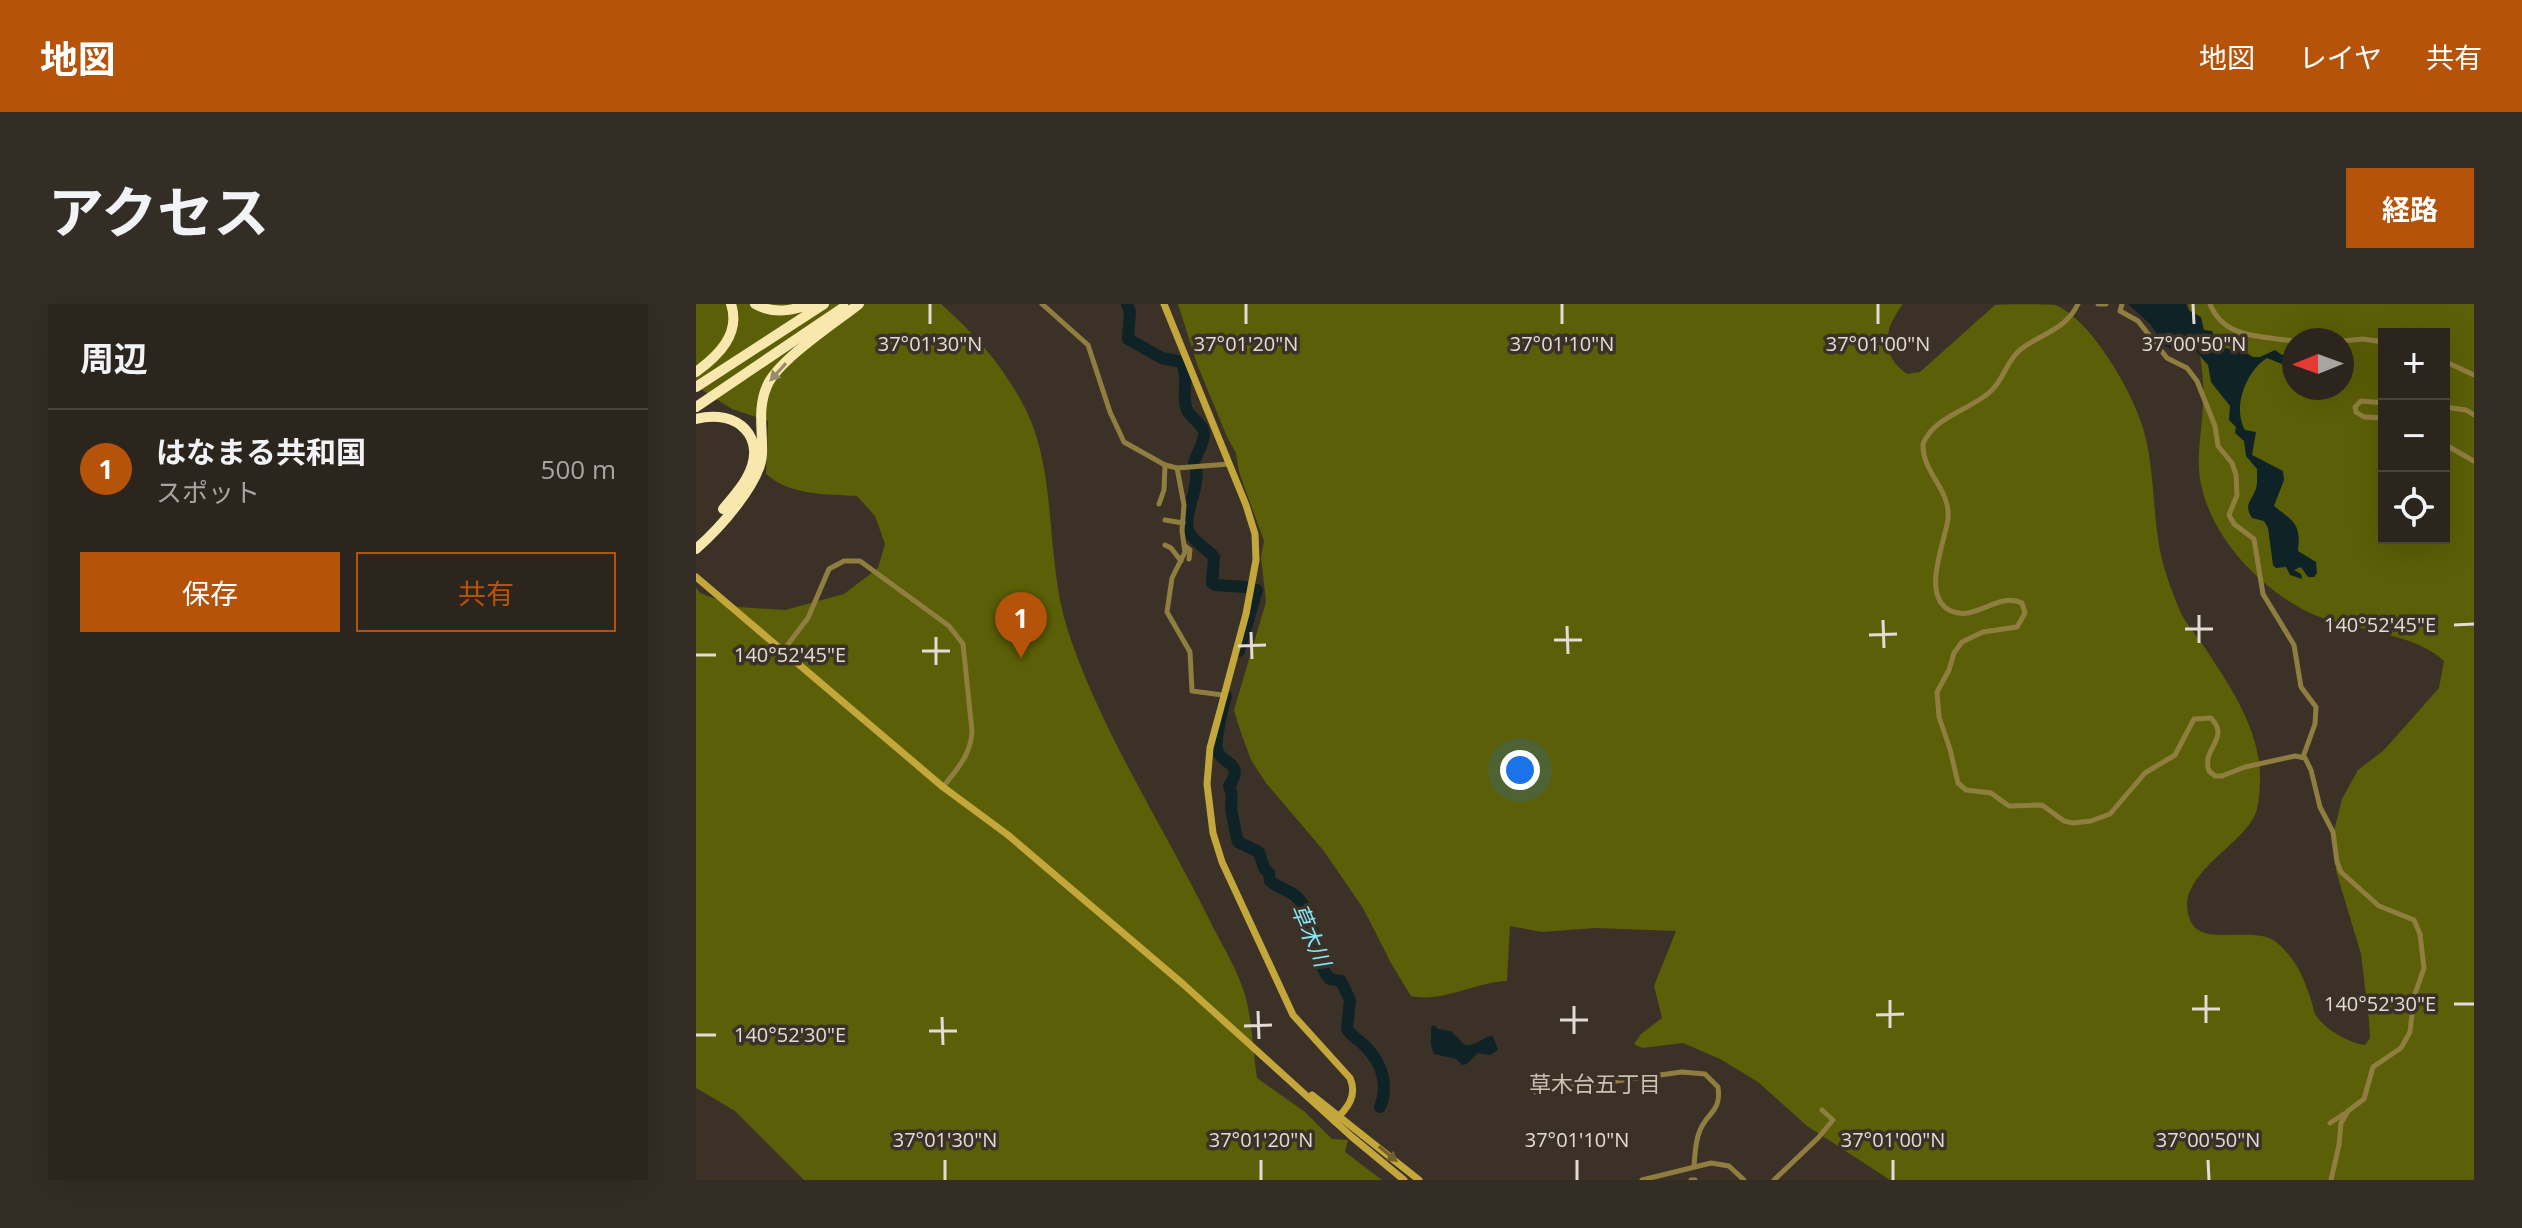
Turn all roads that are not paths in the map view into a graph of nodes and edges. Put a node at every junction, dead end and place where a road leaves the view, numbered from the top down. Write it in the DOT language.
graph roads {
  1 [pos="731,304"];
  2 [pos="755,304"];
  3 [pos="813,304"];
  4 [pos="824,304"];
  5 [pos="849,304"];
  6 [pos="859,304"];
  7 [pos="1042,304"];
  8 [pos="1164,304"];
  9 [pos="2078,304"];
  10 [pos="2098,304"];
  11 [pos="2106,304"];
  12 [pos="2122,304"];
  13 [pos="2210,304"];
  14 [pos="2282,339"];
  15 [pos="2354,340"];
  16 [pos="2378,341"];
  17 [pos="2450,364"];
  18 [pos="696,372"];
  19 [pos="2474,375"];
  20 [pos="696,387"];
  21 [pos="2378,402"];
  22 [pos="696,407"];
  23 [pos="2450,408"];
  24 [pos="2474,415"];
  25 [pos="2378,418"];
  26 [pos="696,419"];
  27 [pos="2450,447"];
  28 [pos="2474,461"];
  29 [pos="1230,463"];
  30 [pos="1165,465"];
  31 [pos="1177,468"];
  32 [pos="1159,504"];
  33 [pos="1165,520"];
  34 [pos="1183,523"];
  35 [pos="696,541"];
  36 [pos="1165,545"];
  37 [pos="1184,545"];
  38 [pos="696,549"];
  39 [pos="1189,559"];
  40 [pos="1181,561"];
  41 [pos="696,577"];
  42 [pos="782,653"];
  43 [pos="1223,695"];
  44 [pos="2303,757"];
  45 [pos="943,787"];
  46 [pos="1535,1092"];
  47 [pos="1822,1110"];
  48 [pos="2345,1114"];
  49 [pos="1337,1118"];
  50 [pos="2330,1123"];
  51 [pos="1694,1166"];
  52 [pos="1404,1180"];
  53 [pos="1419,1180"];
  54 [pos="1642,1180"];
  55 [pos="1744,1180"];
  56 [pos="1774,1180"];
  57 [pos="2331,1180"];
  1 -- 18 [label="highway"];
  2 -- 3 [label="highway"];
  4 -- 20 [label="highway"];
  5 -- 22 [label="highway"];
  6 -- 38 [label="highway, one-way"];
  7 -- 30 [label="street"];
  8 -- 29 [label="street"];
  9 -- 44 [label="street"];
  10 -- 11 [label="street"];
  12 -- 44 [label="street"];
  13 -- 14 [label="street"];
  15 -- 16 [label="street"];
  17 -- 19 [label="street"];
  21 -- 25 [label="street"];
  23 -- 24 [label="street"];
  26 -- 35 [label="highway"];
  27 -- 28 [label="street"];
  29 -- 31 [label="street"];
  29 -- 43 [label="street"];
  30 -- 31 [label="street"];
  30 -- 32 [label="street"];
  31 -- 34 [label="street"];
  33 -- 34 [label="street"];
  34 -- 37 [label="street"];
  36 -- 40 [label="street"];
  37 -- 39 [label="street"];
  37 -- 40 [label="street"];
  40 -- 43 [label="street"];
  41 -- 42 [label="street"];
  42 -- 45 [label="street"];
  42 -- 45 [label="street"];
  43 -- 49 [label="street"];
  44 -- 48 [label="street"];
  45 -- 49 [label="street"];
  46 -- 51 [label="street"];
  47 -- 56 [label="street"];
  48 -- 50 [label="street"];
  48 -- 57 [label="street"];
  49 -- 52 [label="street"];
  49 -- 53 [label="street, one-way"];
  51 -- 54 [label="street"];
  51 -- 55 [label="street"];
}
